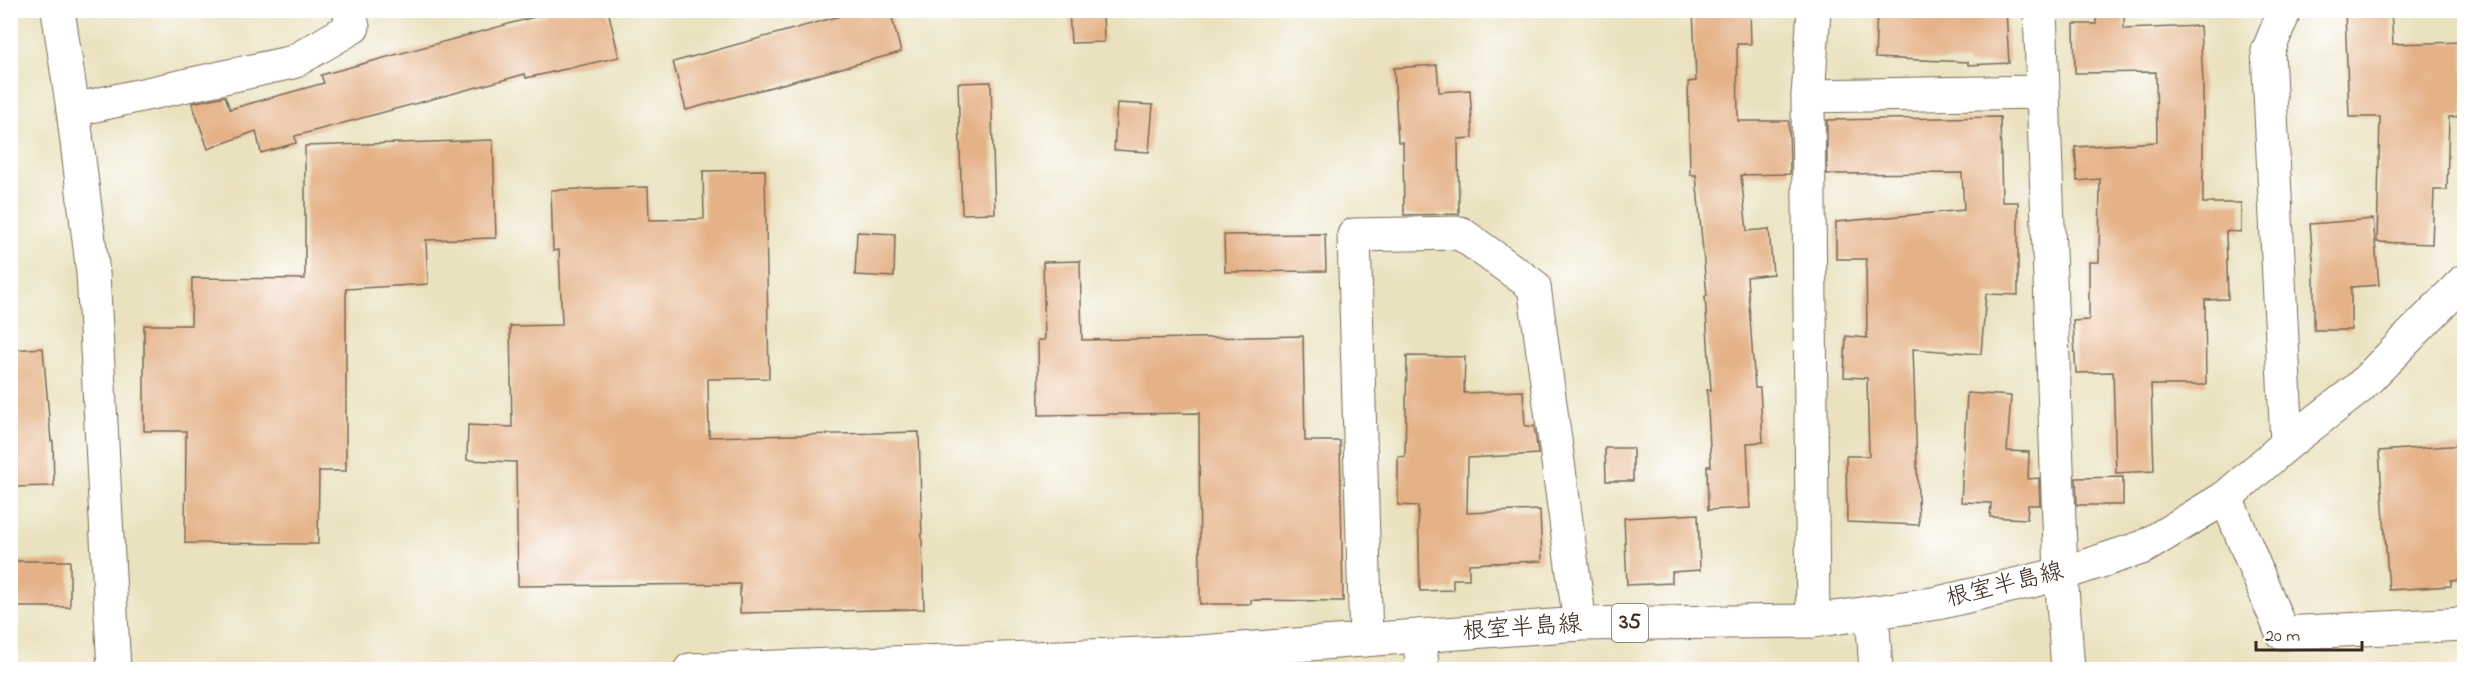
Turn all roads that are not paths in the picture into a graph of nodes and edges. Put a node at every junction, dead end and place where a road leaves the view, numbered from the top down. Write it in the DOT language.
graph roads {
  1 [pos="58,10"];
  2 [pos="349,10"];
  3 [pos="1814,10"];
  4 [pos="2040,10"];
  5 [pos="2285,10"];
  6 [pos="2043,92"];
  7 [pos="1808,96"];
  8 [pos="73,110"];
  9 [pos="2464,281"];
  10 [pos="2287,444"];
  11 [pos="2226,497"];
  12 [pos="2061,574"];
  13 [pos="1872,612"];
  14 [pos="1813,621"];
  15 [pos="1580,624"];
  16 [pos="2464,624"];
  17 [pos="1420,636"];
  18 [pos="1366,640"];
  19 [pos="1118,662"];
  20 [pos="790,668"];
  21 [pos="114,669"];
  22 [pos="690,669"];
  23 [pos="1422,669"];
  24 [pos="1876,669"];
  25 [pos="2068,669"];
  1 -- 8 [label="street"];
  2 -- 8 [label="street"];
  3 -- 7 [label="street"];
  4 -- 6 [label="street"];
  5 -- 10 [label="street"];
  6 -- 7 [label="street"];
  6 -- 12 [label="street"];
  7 -- 14 [label="street"];
  8 -- 21 [label="street"];
  9 -- 10 [label="street, 根室半島線 / 35"];
  10 -- 11 [label="street, 根室半島線 / 35"];
  11 -- 12 [label="street, 根室半島線 / 35"];
  11 -- 16 [label="street"];
  12 -- 13 [label="street, 根室半島線 / 35"];
  12 -- 25 [label="street"];
  13 -- 14 [label="street, 根室半島線 / 35"];
  13 -- 24 [label="street"];
  14 -- 15 [label="street, 根室半島線 / 35"];
  15 -- 17 [label="street, 根室半島線 / 35"];
  15 -- 18 [label="street"];
  17 -- 18 [label="street, 根室半島線 / 35"];
  17 -- 23 [label="street"];
  18 -- 19 [label="street, 根室半島線 / 35"];
  19 -- 20 [label="street, 根室半島線 / 35"];
  20 -- 22 [label="street, 根室半島線 / 35"];
}
